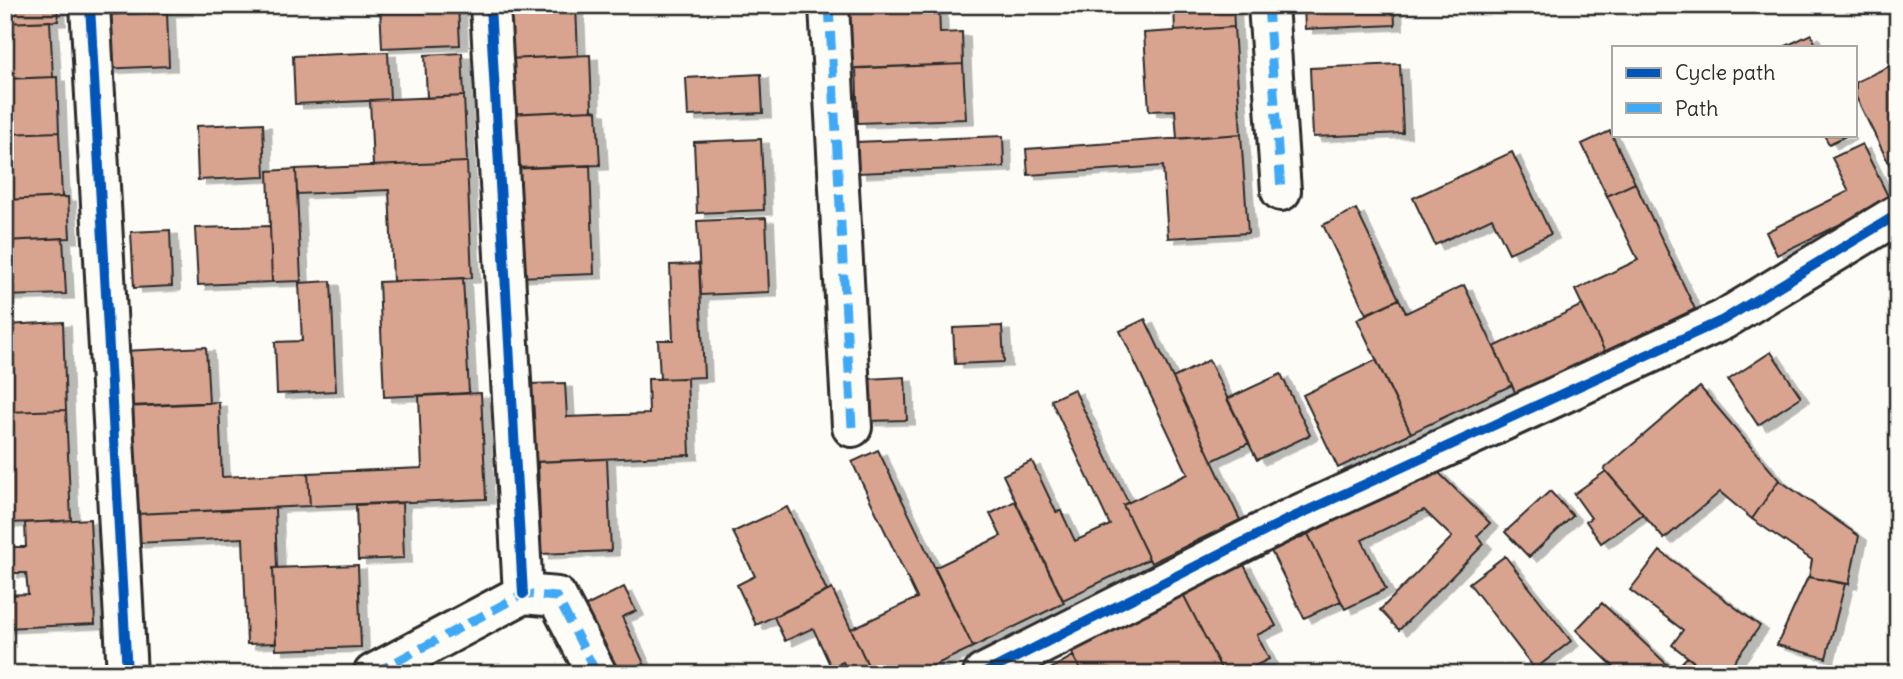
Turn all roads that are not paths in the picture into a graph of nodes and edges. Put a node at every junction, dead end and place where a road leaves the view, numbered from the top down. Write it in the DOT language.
graph roads {
  1 [pos="90,5"];
  2 [pos="490,5"];
  3 [pos="829,5"];
  4 [pos="1268,5"];
  5 [pos="1281,191"];
  6 [pos="1898,214"];
  7 [pos="852,427"];
  8 [pos="523,594"];
  9 [pos="127,674"];
  10 [pos="373,674"];
  11 [pos="597,674"];
  12 [pos="984,674"];
  1 -- 9 [label="street"];
  2 -- 8 [label="street"];
  3 -- 7 [label="street"];
  4 -- 5 [label="street"];
  6 -- 12 [label="street"];
  8 -- 10 [label="street"];
  8 -- 11 [label="street"];
}
